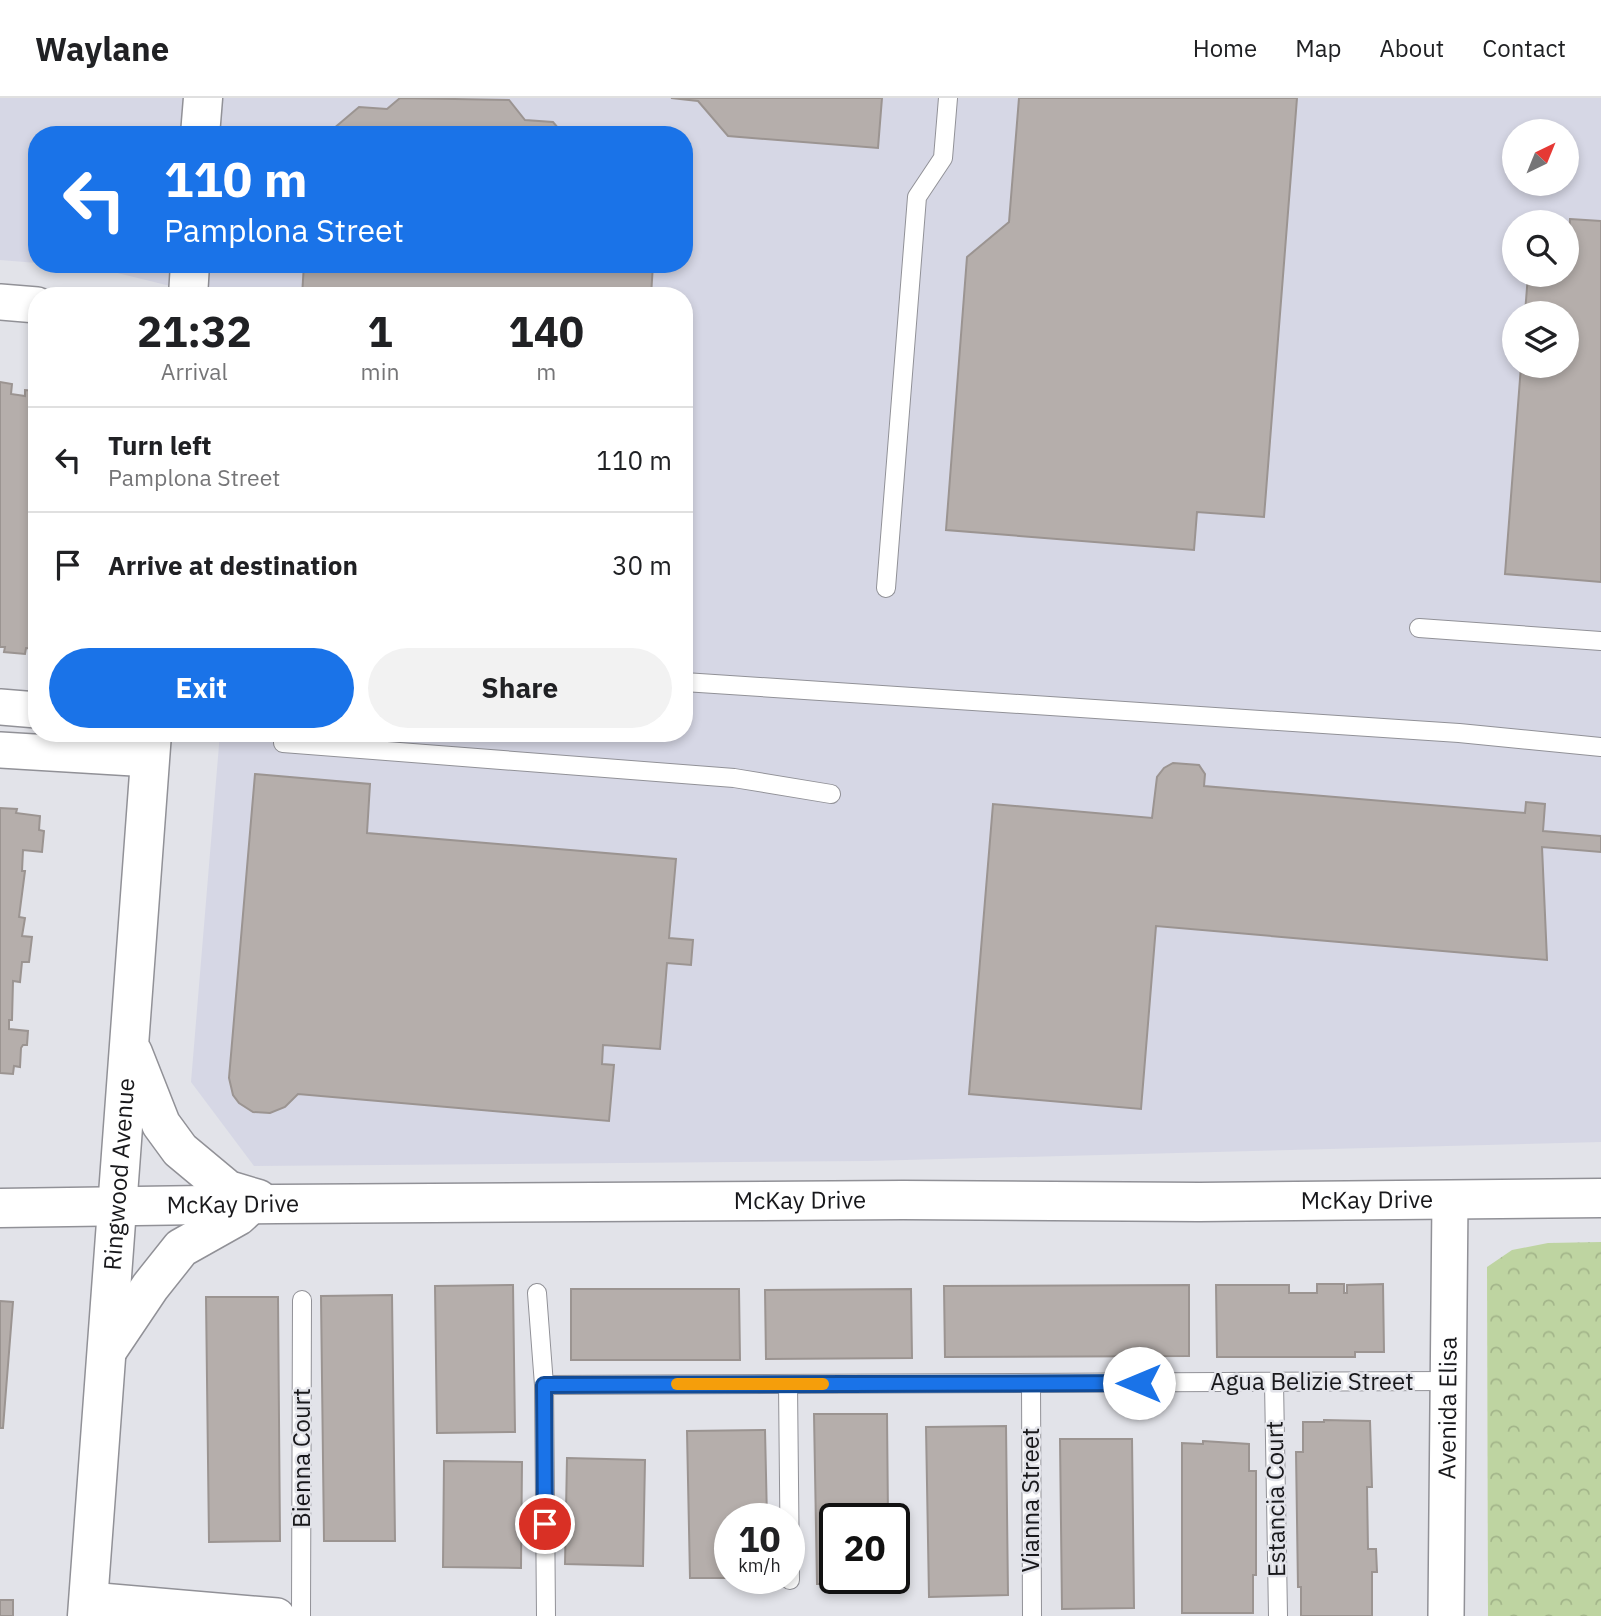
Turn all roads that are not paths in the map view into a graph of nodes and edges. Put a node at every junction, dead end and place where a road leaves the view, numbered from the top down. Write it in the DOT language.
graph roads {
  1 [pos="203,98"];
  2 [pos="948,98"];
  3 [pos="201,126"];
  4 [pos="0,302"];
  5 [pos="28,304"];
  6 [pos="886,588"];
  7 [pos="1419,628"];
  8 [pos="1601,641"];
  9 [pos="693,683"];
  10 [pos="0,707"];
  11 [pos="28,709"];
  12 [pos="283,742"];
  13 [pos="151,746"];
  14 [pos="1601,747"];
  15 [pos="0,750"];
  16 [pos="831,794"];
  17 [pos="130,1043"];
  18 [pos="1601,1198"];
  19 [pos="1450,1200"];
  20 [pos="264,1204"];
  21 [pos="117,1206"];
  22 [pos="0,1208"];
  23 [pos="537,1293"];
  24 [pos="302,1300"];
  25 [pos="108,1350"];
  26 [pos="1449,1381"];
  27 [pos="1274,1382"];
  28 [pos="1031,1383"];
  29 [pos="788,1384"];
  30 [pos="544,1385"];
  31 [pos="789,1503"];
  32 [pos="88,1608"];
  33 [pos="277,1616"];
  34 [pos="301,1616"];
  35 [pos="546,1616"];
  36 [pos="1032,1616"];
  37 [pos="1278,1616"];
  38 [pos="1446,1616"];
  1 -- 3 [label="street"];
  2 -- 6 [label="lane"];
  4 -- 5 [label="street"];
  7 -- 8 [label="lane"];
  9 -- 14 [label="lane"];
  10 -- 11 [label="street"];
  12 -- 16 [label="lane"];
  13 -- 15 [label="street"];
  13 -- 17 [label="street, Ringwood Avenue"];
  17 -- 20 [label="street"];
  17 -- 21 [label="street, Ringwood Avenue"];
  18 -- 19 [label="street, McKay Drive"];
  19 -- 20 [label="street, McKay Drive"];
  19 -- 26 [label="street, Avenida Elisa"];
  20 -- 21 [label="street, McKay Drive"];
  20 -- 25 [label="street"];
  21 -- 22 [label="street, McKay Drive"];
  21 -- 25 [label="street, Ringwood Avenue"];
  23 -- 30 [label="lane"];
  24 -- 34 [label="lane, Bienna Court"];
  25 -- 32 [label="street, Ringwood Avenue"];
  26 -- 27 [label="lane, Agua Belizie Street"];
  26 -- 38 [label="street, Avenida Elisa"];
  27 -- 28 [label="lane, Agua Belizie Street"];
  27 -- 37 [label="lane, Estancia Court"];
  28 -- 29 [label="lane, Agua Belizie Street"];
  28 -- 36 [label="lane, Vianna Street"];
  29 -- 30 [label="lane, Agua Belizie Street"];
  29 -- 31 [label="lane"];
  30 -- 35 [label="lane"];
  32 -- 33 [label="street"];
}
